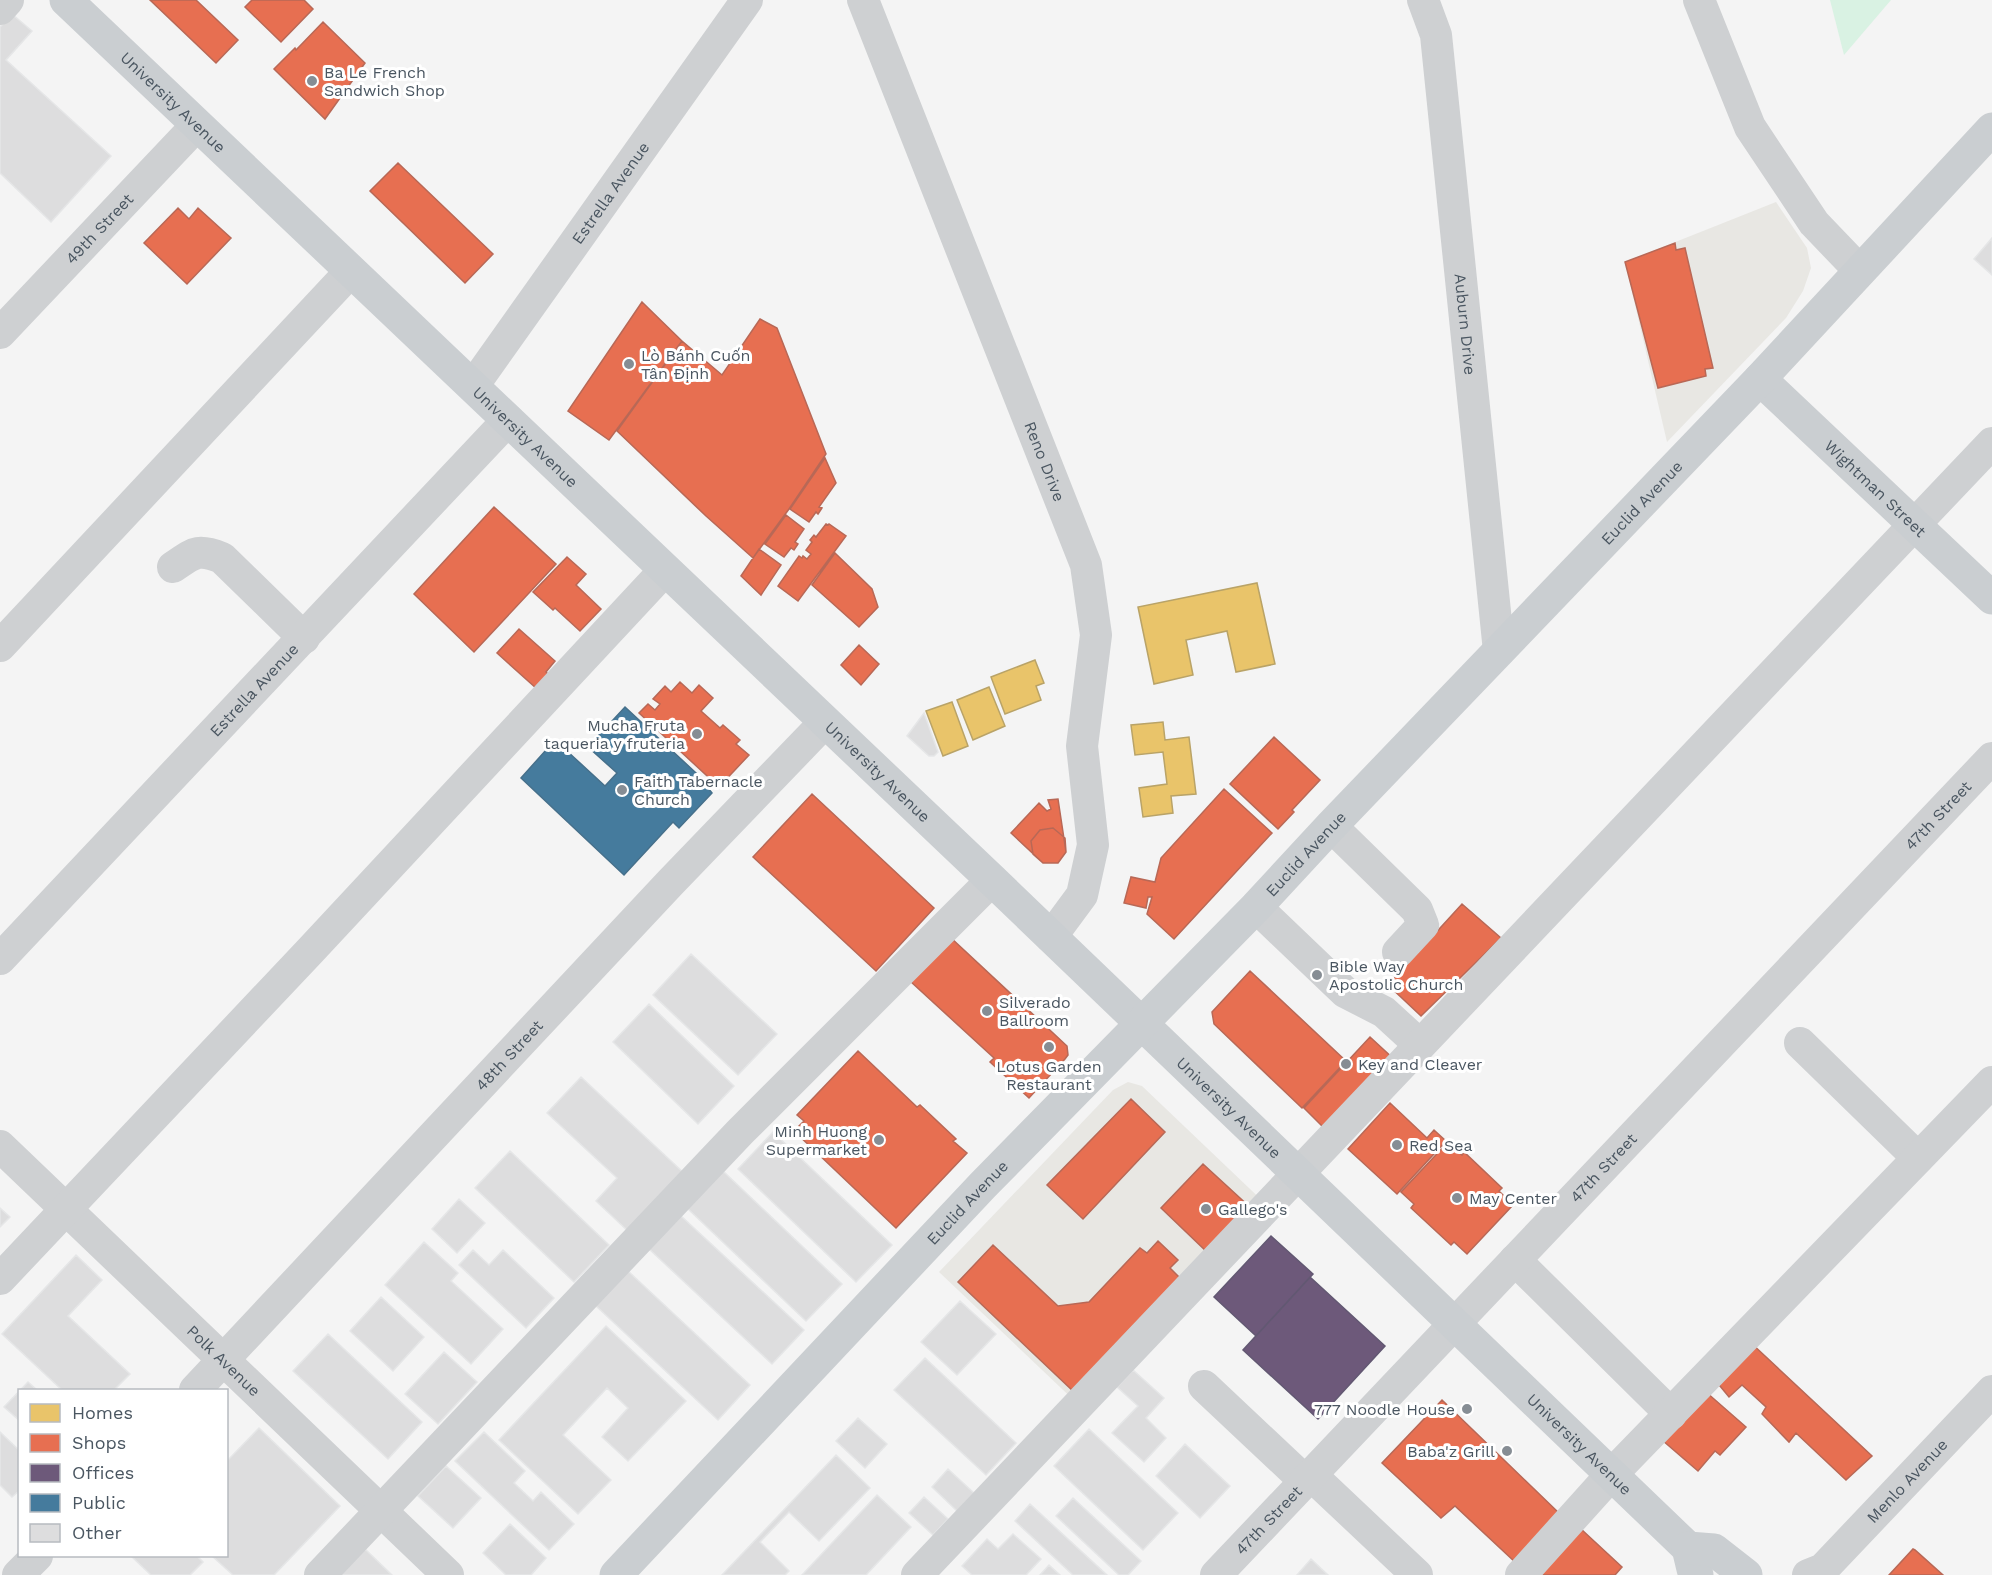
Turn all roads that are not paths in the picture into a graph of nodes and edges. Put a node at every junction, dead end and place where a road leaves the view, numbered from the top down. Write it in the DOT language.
graph roads {
  1 [pos="8,0"];
  2 [pos="66,0"];
  3 [pos="747,0"];
  4 [pos="863,0"];
  5 [pos="1423,0"];
  6 [pos="1699,0"];
  7 [pos="0,9"];
  8 [pos="197,125"];
  9 [pos="1992,129"];
  10 [pos="1859,270"];
  11 [pos="351,272"];
  12 [pos="0,333"];
  13 [pos="1760,379"];
  14 [pos="473,386"];
  15 [pos="508,420"];
  16 [pos="1992,443"];
  17 [pos="1915,525"];
  18 [pos="173,567"];
  19 [pos="665,570"];
  20 [pos="1992,598"];
  21 [pos="304,638"];
  22 [pos="0,646"];
  23 [pos="1499,651"];
  24 [pos="825,722"];
  25 [pos="1992,759"];
  26 [pos="1331,826"];
  27 [pos="992,880"];
  28 [pos="1256,907"];
  29 [pos="1051,937"];
  30 [pos="1398,952"];
  31 [pos="0,959"];
  32 [pos="1142,1024"];
  33 [pos="1800,1043"];
  34 [pos="1420,1045"];
  35 [pos="1992,1082"];
  36 [pos="0,1146"];
  37 [pos="1918,1158"];
  38 [pos="1298,1174"];
  39 [pos="66,1209"];
  40 [pos="1515,1260"];
  41 [pos="0,1279"];
  42 [pos="1454,1324"];
  43 [pos="224,1360"];
  44 [pos="1204,1386"];
  45 [pos="196,1389"];
  46 [pos="1992,1391"];
  47 [pos="1671,1413"];
  48 [pos="1611,1475"];
  49 [pos="1308,1478"];
  50 [pos="381,1511"];
  51 [pos="36,1557"];
  52 [pos="1692,1562"];
  53 [pos="1818,1573"];
  54 [pos="18,1575"];
  55 [pos="320,1575"];
  56 [pos="448,1575"];
  57 [pos="616,1575"];
  58 [pos="917,1575"];
  59 [pos="1216,1575"];
  60 [pos="1417,1575"];
  61 [pos="1521,1575"];
  62 [pos="1746,1575"];
  1 -- 7 [label="street"];
  2 -- 8 [label="main road, University Avenue"];
  3 -- 14 [label="street, Estrella Avenue"];
  4 -- 29 [label="street, Reno Drive"];
  5 -- 23 [label="street, Auburn Drive"];
  6 -- 10 [label="street"];
  8 -- 11 [label="main road, University Avenue"];
  8 -- 12 [label="street, 49th Street"];
  9 -- 10 [label="main road, Euclid Avenue"];
  10 -- 13 [label="main road, Euclid Avenue"];
  11 -- 14 [label="main road, University Avenue"];
  11 -- 22 [label="street"];
  13 -- 17 [label="main road, Wightman Street"];
  13 -- 23 [label="main road, Euclid Avenue"];
  14 -- 15 [label="main road, University Avenue"];
  15 -- 19 [label="main road, University Avenue"];
  15 -- 21 [label="street, Estrella Avenue"];
  16 -- 17 [label="street"];
  17 -- 20 [label="main road, Wightman Street"];
  17 -- 34 [label="street"];
  18 -- 21 [label="street"];
  19 -- 24 [label="main road, University Avenue"];
  19 -- 39 [label="street"];
  21 -- 31 [label="street, Estrella Avenue"];
  23 -- 26 [label="main road, Euclid Avenue"];
  24 -- 27 [label="main road, University Avenue"];
  24 -- 43 [label="street, 48th Street"];
  25 -- 40 [label="street, 47th Street"];
  26 -- 28 [label="main road, Euclid Avenue"];
  26 -- 30 [label="street"];
  27 -- 29 [label="main road, University Avenue"];
  27 -- 50 [label="street"];
  28 -- 32 [label="main road, Euclid Avenue"];
  28 -- 34 [label="street"];
  29 -- 32 [label="main road, University Avenue"];
  32 -- 38 [label="main road, University Avenue"];
  32 -- 57 [label="main road, Euclid Avenue"];
  33 -- 37 [label="street"];
  34 -- 38 [label="street"];
  35 -- 37 [label="street"];
  36 -- 39 [label="street, Polk Avenue"];
  37 -- 47 [label="street"];
  38 -- 42 [label="main road, University Avenue"];
  38 -- 58 [label="street"];
  39 -- 41 [label="street"];
  39 -- 43 [label="street, Polk Avenue"];
  40 -- 42 [label="street, 47th Street"];
  40 -- 47 [label="street"];
  42 -- 48 [label="main road, University Avenue"];
  42 -- 49 [label="street, 47th Street"];
  43 -- 45 [label="street, 48th Street"];
  43 -- 50 [label="street, Polk Avenue"];
  44 -- 49 [label="street"];
  46 -- 53 [label="street, Menlo Avenue"];
  47 -- 48 [label="street"];
  48 -- 52 [label="main road, University Avenue"];
  48 -- 61 [label="street"];
  49 -- 59 [label="street, 47th Street"];
  49 -- 60 [label="street"];
  50 -- 55 [label="street"];
  50 -- 56 [label="street, Polk Avenue"];
  51 -- 54 [label="street"];
  52 -- 62 [label="main road, University Avenue"];
}
